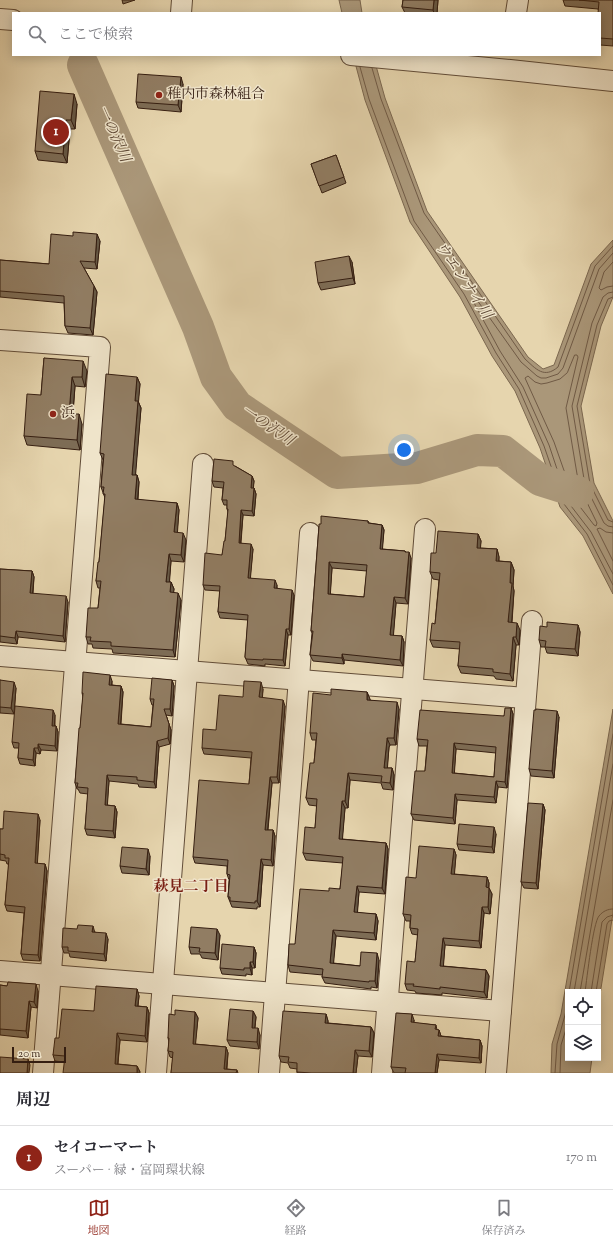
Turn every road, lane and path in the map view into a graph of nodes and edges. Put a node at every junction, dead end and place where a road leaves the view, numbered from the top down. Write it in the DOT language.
graph roads {
  1 [pos="182,0"];
  2 [pos="518,0"];
  3 [pos="180,12"];
  4 [pos="516,12"];
  5 [pos="0,19"];
  6 [pos="12,20"];
  7 [pos="362,56"];
  8 [pos="511,62"];
  9 [pos="613,81"];
  10 [pos="0,340"];
  11 [pos="203,464"];
  12 [pos="425,529"];
  13 [pos="310,533"];
  14 [pos="532,621"];
  15 [pos="0,656"];
  16 [pos="75,663"];
  17 [pos="187,671"];
  18 [pos="299,680"];
  19 [pos="411,689"];
  20 [pos="525,698"];
  21 [pos="0,971"];
  22 [pos="50,976"];
  23 [pos="162,984"];
  24 [pos="275,993"];
  25 [pos="387,1001"];
  26 [pos="501,1011"];
  27 [pos="43,1073"];
  28 [pos="156,1073"];
  29 [pos="269,1073"];
  30 [pos="382,1073"];
  31 [pos="496,1073"];
  1 -- 3 [label="street"];
  2 -- 4 [label="street"];
  5 -- 6 [label="street"];
  7 -- 8 [label="street"];
  8 -- 9 [label="street"];
  10 -- 16 [label="street"];
  11 -- 17 [label="street"];
  12 -- 19 [label="street"];
  13 -- 18 [label="street"];
  14 -- 20 [label="street"];
  15 -- 16 [label="street"];
  16 -- 17 [label="street"];
  16 -- 22 [label="street"];
  17 -- 18 [label="street"];
  17 -- 23 [label="street"];
  18 -- 19 [label="street"];
  18 -- 24 [label="street"];
  19 -- 20 [label="street"];
  19 -- 25 [label="street"];
  20 -- 26 [label="street"];
  21 -- 22 [label="street"];
  22 -- 23 [label="street"];
  22 -- 27 [label="street"];
  23 -- 24 [label="street"];
  23 -- 28 [label="street"];
  24 -- 25 [label="street"];
  24 -- 29 [label="street"];
  25 -- 26 [label="street"];
  25 -- 30 [label="street"];
  26 -- 31 [label="street"];
}
